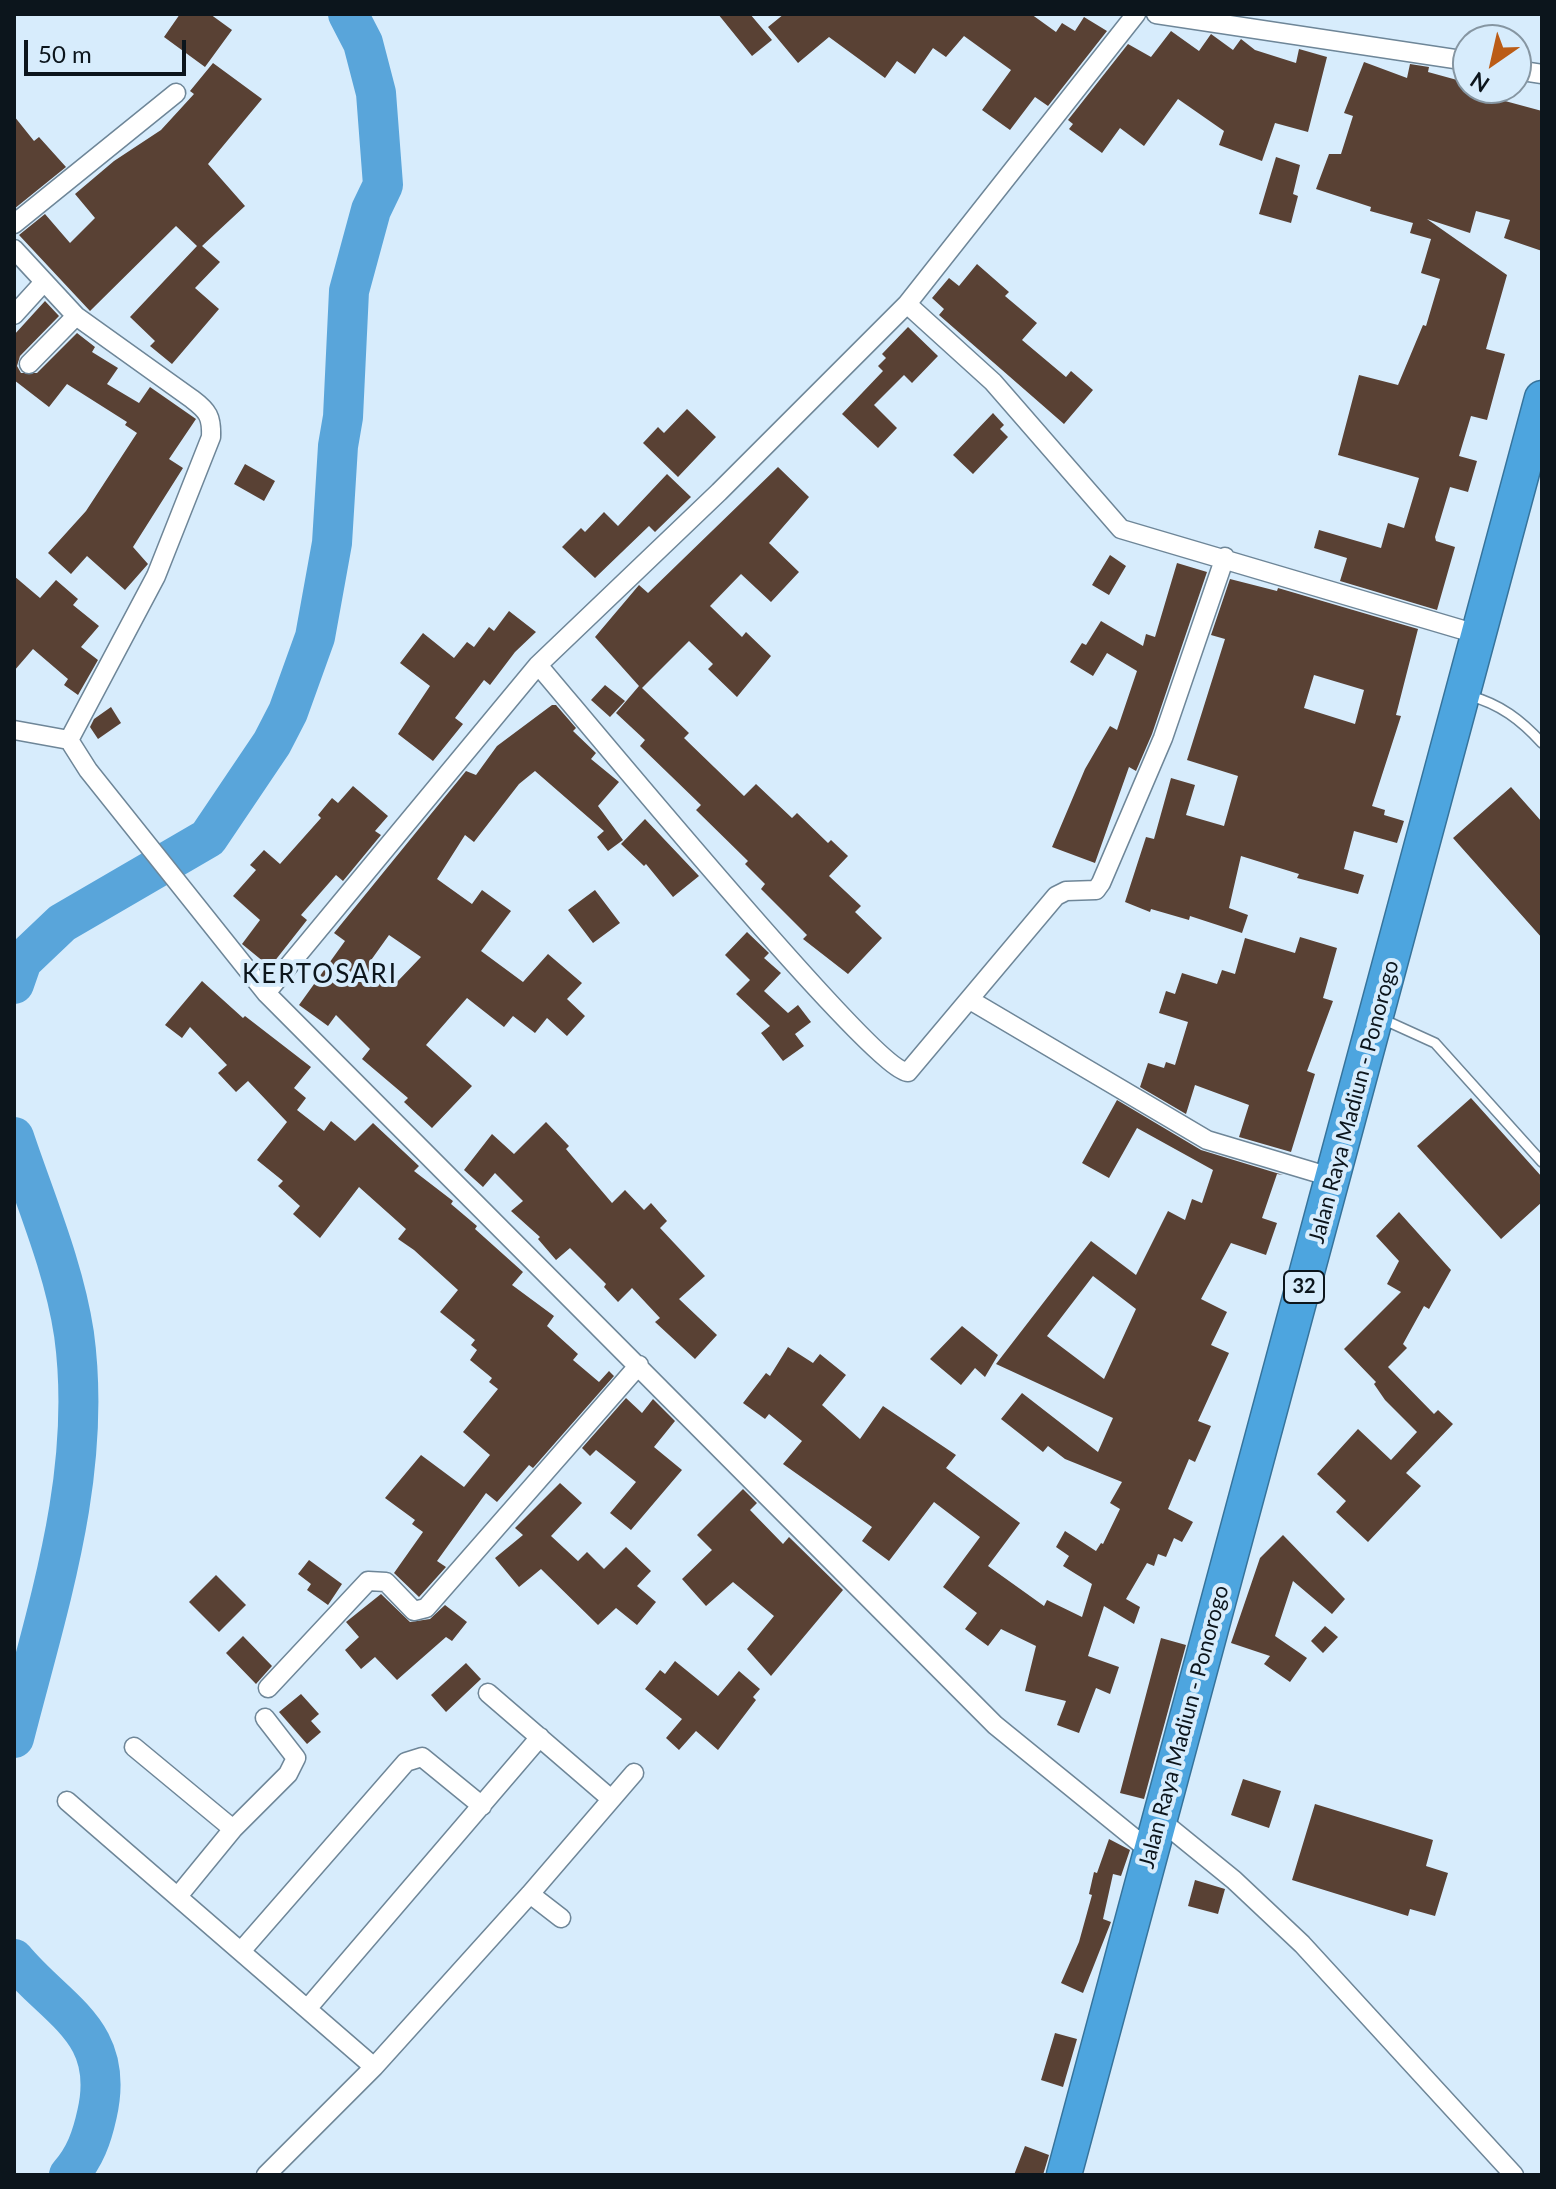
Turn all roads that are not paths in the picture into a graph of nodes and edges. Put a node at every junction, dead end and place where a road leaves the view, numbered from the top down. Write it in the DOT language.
graph roads {
  1 [pos="1136,14"];
  2 [pos="1156,14"];
  3 [pos="1452,59"];
  4 [pos="176,93"];
  5 [pos="14,224"];
  6 [pos="14,249"];
  7 [pos="44,282"];
  8 [pos="907,304"];
  9 [pos="14,315"];
  10 [pos="76,316"];
  11 [pos="29,364"];
  12 [pos="1542,398"];
  13 [pos="1225,557"];
  14 [pos="1480,635"];
  15 [pos="538,665"];
  16 [pos="1464,694"];
  17 [pos="14,730"];
  18 [pos="69,740"];
  19 [pos="1542,743"];
  20 [pos="266,993"];
  21 [pos="970,1000"];
  22 [pos="1377,1017"];
  23 [pos="1542,1162"];
  24 [pos="1334,1178"];
  25 [pos="639,1365"];
  26 [pos="268,1688"];
  27 [pos="488,1693"];
  28 [pos="265,1718"];
  29 [pos="540,1737"];
  30 [pos="134,1747"];
  31 [pos="634,1773"];
  32 [pos="611,1799"];
  33 [pos="67,1801"];
  34 [pos="482,1806"];
  35 [pos="233,1829"];
  36 [pos="1154,1835"];
  37 [pos="530,1894"];
  38 [pos="179,1895"];
  39 [pos="561,1918"];
  40 [pos="242,1950"];
  41 [pos="307,2009"];
  42 [pos="374,2067"];
  43 [pos="266,2175"];
  44 [pos="1064,2175"];
  45 [pos="1514,2175"];
  1 -- 8 [label="street"];
  2 -- 3 [label="street"];
  4 -- 5 [label="street"];
  6 -- 7 [label="street"];
  7 -- 9 [label="street"];
  7 -- 10 [label="street"];
  8 -- 13 [label="street"];
  8 -- 15 [label="street"];
  10 -- 11 [label="street"];
  10 -- 18 [label="street"];
  12 -- 14 [label="highway, Jalan Raya Madiun - Ponorogo / 32"];
  13 -- 14 [label="street"];
  13 -- 21 [label="street"];
  14 -- 16 [label="highway, Jalan Raya Madiun - Ponorogo / 32"];
  15 -- 20 [label="street"];
  15 -- 21 [label="street"];
  16 -- 19 [label="lane"];
  16 -- 22 [label="highway, Jalan Raya Madiun - Ponorogo / 32"];
  17 -- 18 [label="street"];
  18 -- 20 [label="street"];
  20 -- 25 [label="street"];
  21 -- 24 [label="street"];
  22 -- 23 [label="lane"];
  22 -- 24 [label="highway, Jalan Raya Madiun - Ponorogo / 32"];
  24 -- 36 [label="highway, Jalan Raya Madiun - Ponorogo / 32"];
  25 -- 26 [label="street"];
  25 -- 36 [label="street"];
  27 -- 29 [label="street"];
  28 -- 35 [label="street"];
  29 -- 32 [label="street"];
  29 -- 34 [label="street"];
  30 -- 35 [label="street"];
  31 -- 32 [label="street"];
  32 -- 37 [label="street"];
  33 -- 38 [label="street"];
  34 -- 40 [label="street"];
  34 -- 41 [label="street"];
  35 -- 38 [label="street"];
  36 -- 44 [label="highway, Jalan Raya Madiun - Ponorogo / 32"];
  36 -- 45 [label="street"];
  37 -- 39 [label="street"];
  37 -- 42 [label="street"];
  38 -- 40 [label="street"];
  40 -- 41 [label="street"];
  41 -- 42 [label="street"];
  42 -- 43 [label="street"];
}
